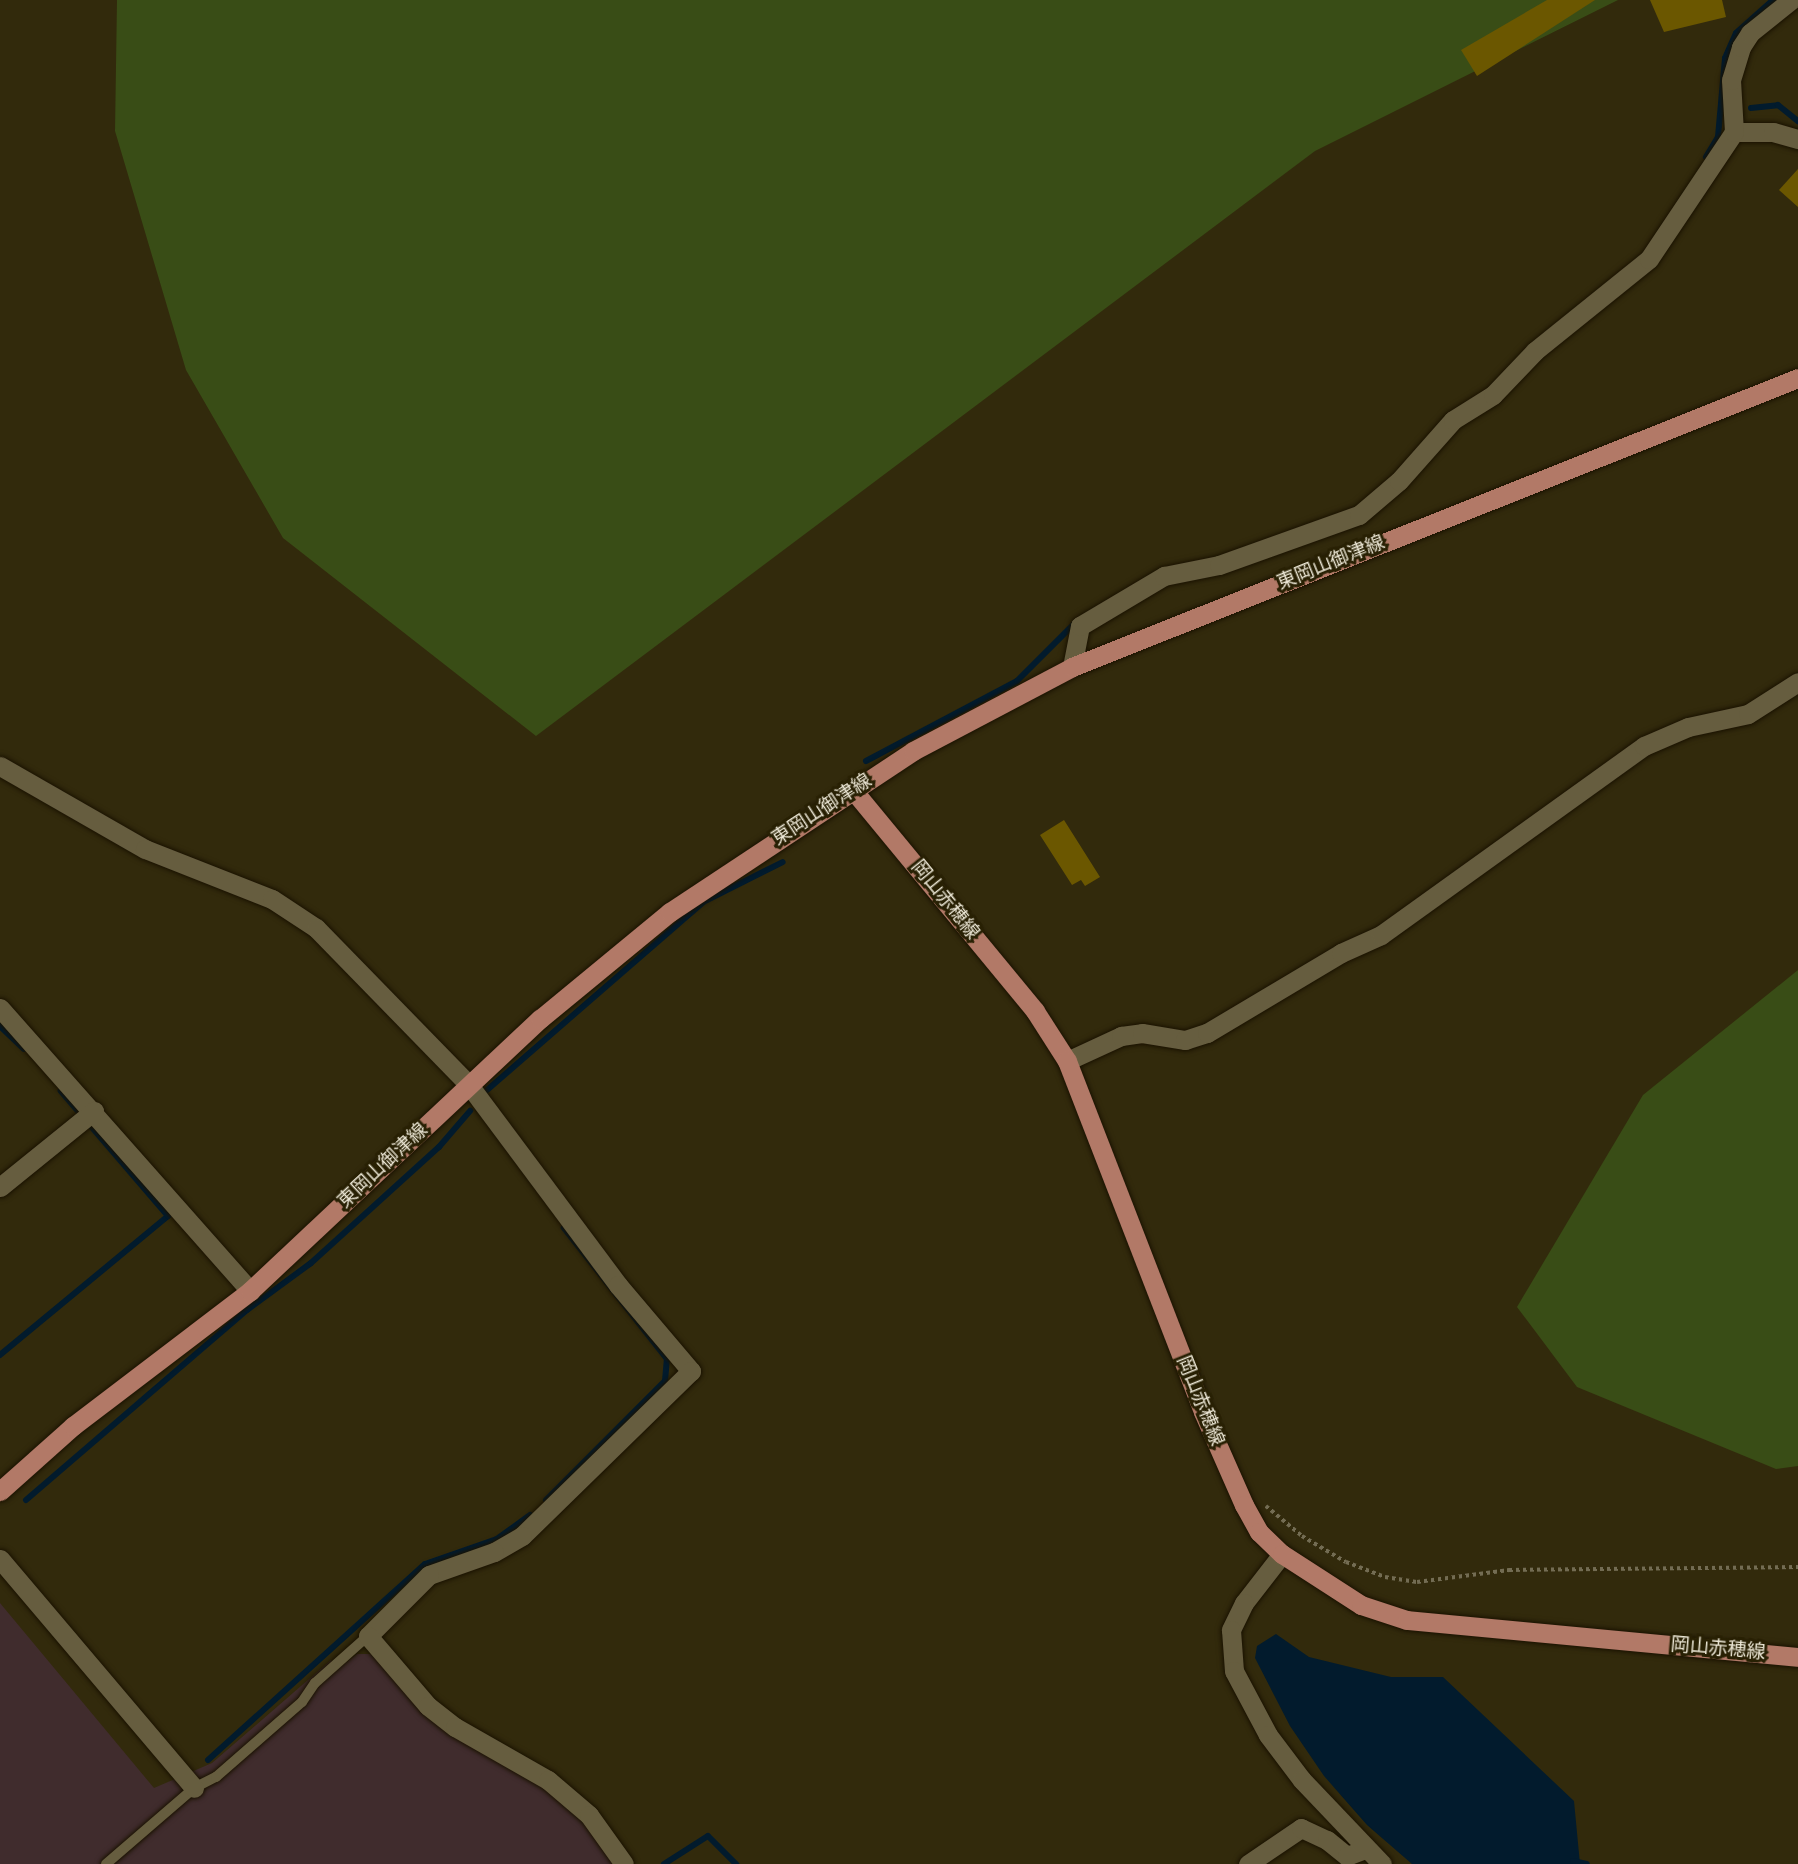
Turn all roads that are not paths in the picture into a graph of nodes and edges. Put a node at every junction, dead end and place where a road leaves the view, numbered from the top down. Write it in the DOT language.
graph roads {
  1 [pos="1791,0"];
  2 [pos="1734,132"];
  3 [pos="1798,139"];
  4 [pos="1798,378"];
  5 [pos="1072,667"];
  6 [pos="1798,681"];
  7 [pos="0,766"];
  8 [pos="853,790"];
  9 [pos="0,1009"];
  10 [pos="1067,1061"];
  11 [pos="469,1085"];
  12 [pos="87,1116"];
  13 [pos="0,1187"];
  14 [pos="250,1291"];
  15 [pos="0,1491"];
  16 [pos="1282,1554"];
  17 [pos="0,1559"];
  18 [pos="368,1636"];
  19 [pos="1798,1657"];
  20 [pos="194,1788"];
  21 [pos="1365,1849"];
  22 [pos="106,1864"];
  23 [pos="624,1864"];
  24 [pos="1248,1864"];
  25 [pos="1382,1864"];
  1 -- 2 [label="street"];
  2 -- 3 [label="street"];
  2 -- 5 [label="street"];
  4 -- 5 [label="main road, 東岡山御津線"];
  5 -- 8 [label="main road, 東岡山御津線"];
  6 -- 10 [label="street"];
  7 -- 11 [label="street"];
  8 -- 10 [label="main road, 岡山赤穂線"];
  8 -- 11 [label="main road, 東岡山御津線"];
  9 -- 12 [label="street"];
  10 -- 16 [label="main road, 岡山赤穂線"];
  11 -- 14 [label="main road, 東岡山御津線"];
  11 -- 18 [label="street"];
  12 -- 13 [label="street"];
  12 -- 14 [label="street"];
  14 -- 15 [label="main road, 東岡山御津線"];
  16 -- 19 [label="main road, 岡山赤穂線"];
  16 -- 21 [label="street"];
  17 -- 20 [label="street"];
  18 -- 20 [label="lane"];
  18 -- 23 [label="street"];
  20 -- 22 [label="lane"];
  21 -- 24 [label="street"];
  21 -- 25 [label="street"];
}
